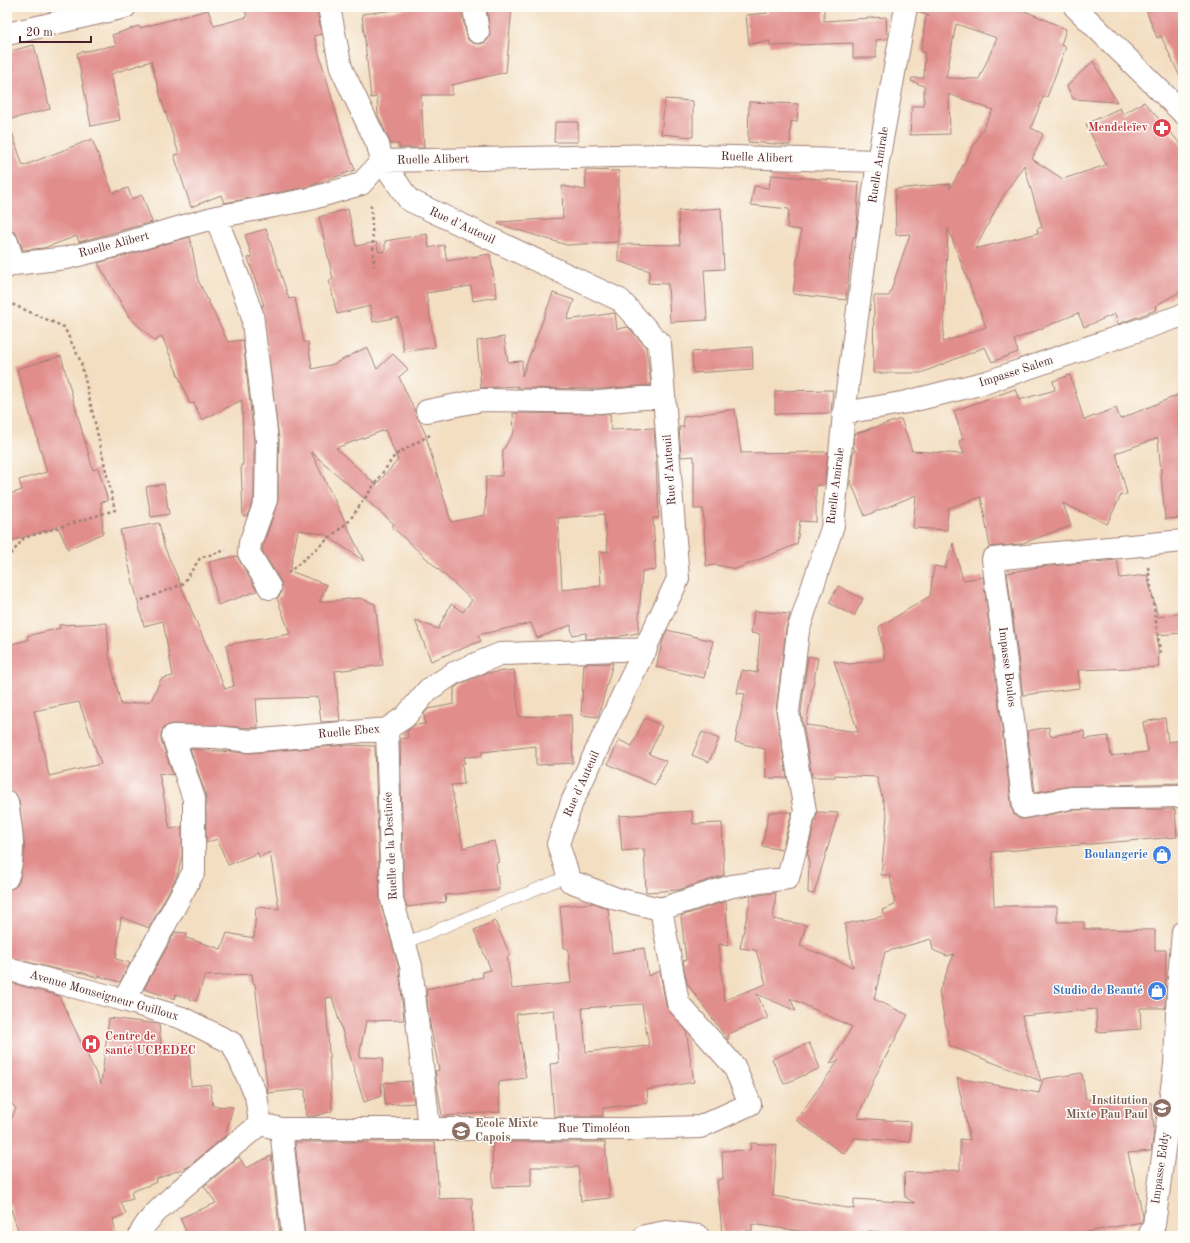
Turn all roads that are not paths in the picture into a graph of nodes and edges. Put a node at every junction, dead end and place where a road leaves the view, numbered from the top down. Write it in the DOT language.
graph roads {
  1 [pos="125,7"];
  2 [pos="329,7"];
  3 [pos="474,7"];
  4 [pos="906,7"];
  5 [pos="1074,7"];
  6 [pos="478,32"];
  7 [pos="7,34"];
  8 [pos="1183,113"];
  9 [pos="382,162"];
  10 [pos="878,162"];
  11 [pos="216,217"];
  12 [pos="7,242"];
  13 [pos="11,265"];
  14 [pos="1183,315"];
  15 [pos="664,396"];
  16 [pos="427,411"];
  17 [pos="844,413"];
  18 [pos="1183,541"];
  19 [pos="270,588"];
  20 [pos="646,649"];
  21 [pos="387,729"];
  22 [pos="1183,796"];
  23 [pos="7,802"];
  24 [pos="568,876"];
  25 [pos="7,878"];
  26 [pos="661,909"];
  27 [pos="1183,932"];
  28 [pos="405,943"];
  29 [pos="7,969"];
  30 [pos="124,1000"];
  31 [pos="260,1124"];
  32 [pos="429,1128"];
  33 [pos="281,1129"];
  34 [pos="140,1236"];
  35 [pos="293,1236"];
  36 [pos="645,1236"];
  37 [pos="698,1236"];
  38 [pos="1149,1236"];
  1 -- 7 [label="street"];
  2 -- 9 [label="street, Rue d'Auteuil"];
  3 -- 6 [label="street"];
  4 -- 10 [label="street, Ruelle Amirale"];
  5 -- 8 [label="street"];
  9 -- 10 [label="street, Ruelle Alibert"];
  9 -- 11 [label="street, Ruelle Alibert"];
  9 -- 15 [label="street, Rue d'Auteuil"];
  10 -- 17 [label="street, Ruelle Amirale"];
  11 -- 13 [label="street, Ruelle Alibert"];
  11 -- 19 [label="street"];
  12 -- 13 [label="street"];
  14 -- 17 [label="street, Impasse Salem"];
  15 -- 16 [label="street"];
  15 -- 20 [label="street, Rue d'Auteuil"];
  17 -- 26 [label="street, Ruelle Amirale"];
  18 -- 22 [label="street, Impasse Boulos"];
  20 -- 21 [label="street, Ruelle Ebex"];
  20 -- 24 [label="street, Rue d'Auteuil"];
  21 -- 28 [label="street, Ruelle de la Destinée"];
  21 -- 30 [label="street, Ruelle Ebex"];
  23 -- 25 [label="street"];
  24 -- 26 [label="street"];
  24 -- 28 [label="lane"];
  26 -- 32 [label="street, Rue Timoléon"];
  27 -- 38 [label="street, Impasse Eddy"];
  28 -- 32 [label="street, Ruelle de la Destinée"];
  29 -- 30 [label="street, Avenue Monseigneur Guilloux"];
  30 -- 31 [label="street, Avenue Monseigneur Guilloux"];
  31 -- 33 [label="street, Rue Timoléon"];
  31 -- 34 [label="street"];
  32 -- 33 [label="street, Rue Timoléon"];
  33 -- 35 [label="street"];
  36 -- 37 [label="street"];
}
